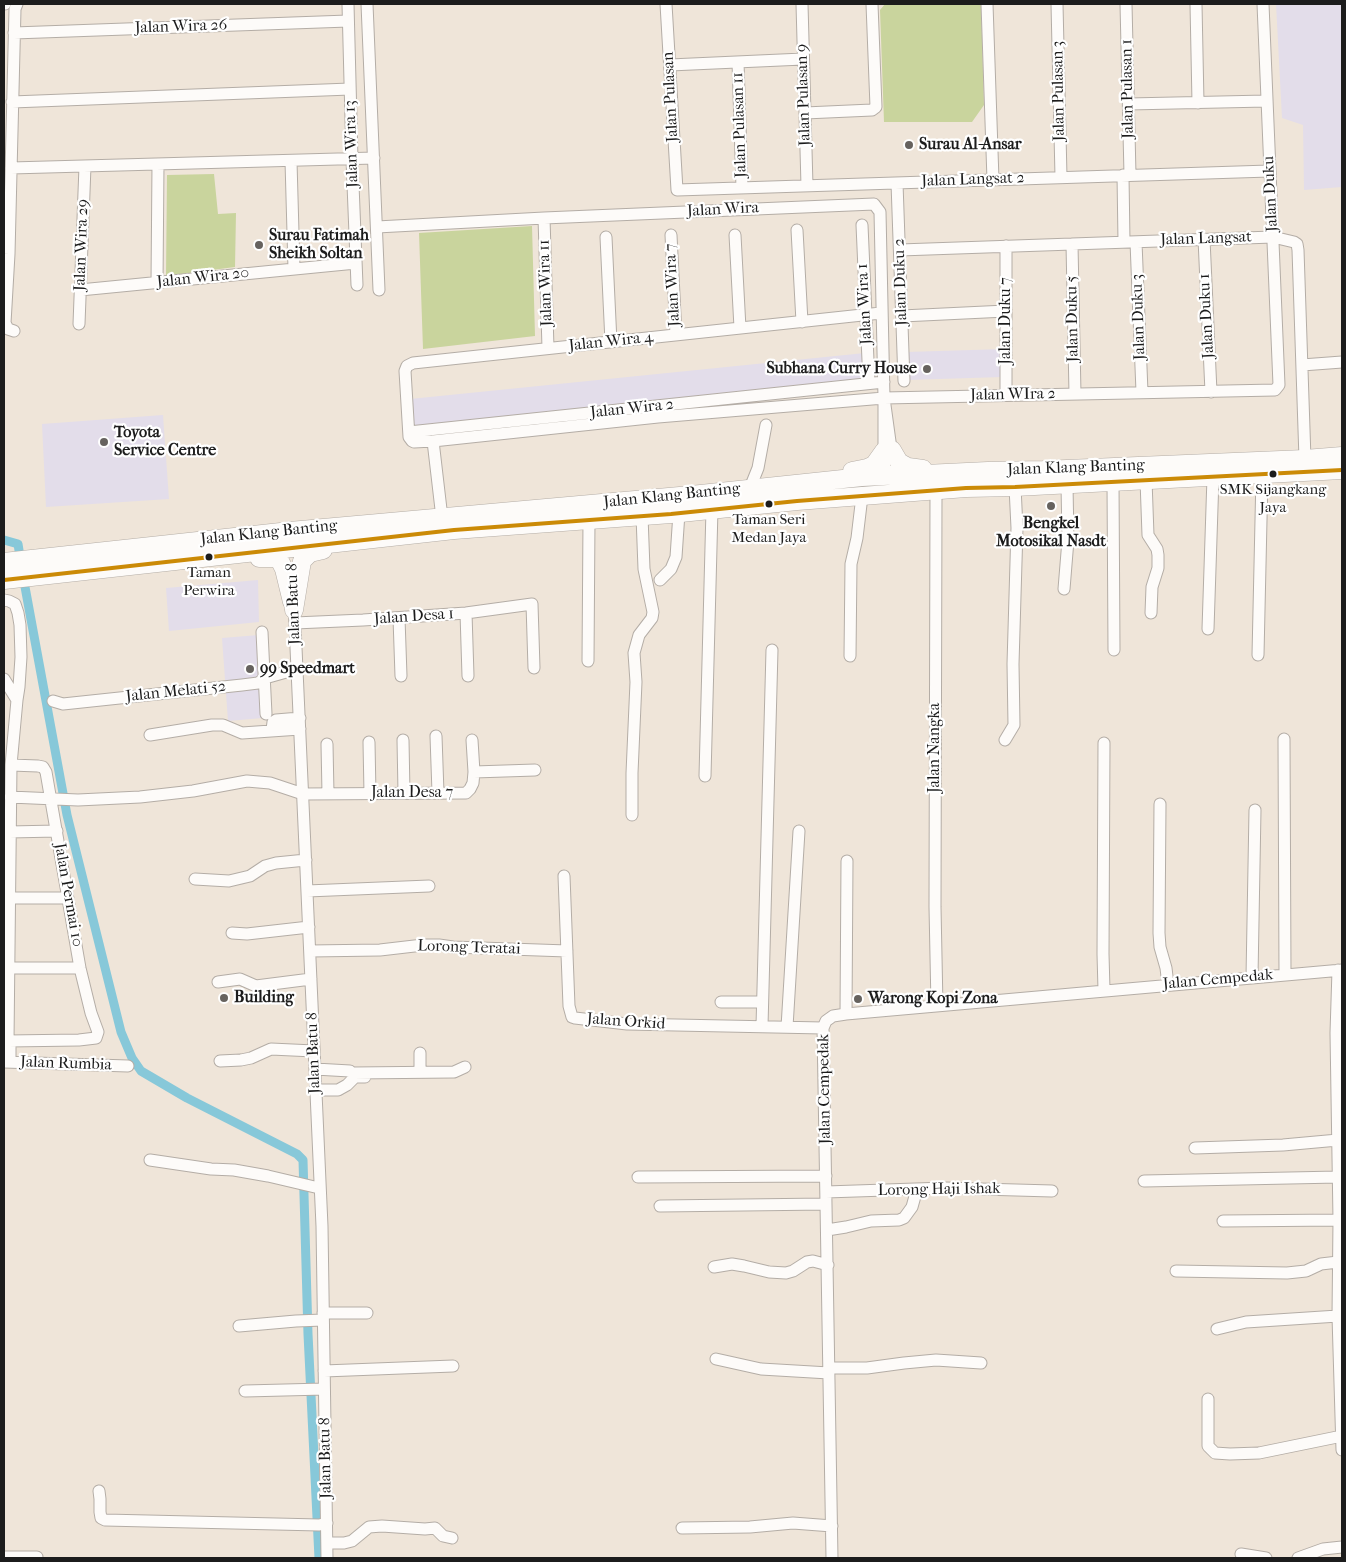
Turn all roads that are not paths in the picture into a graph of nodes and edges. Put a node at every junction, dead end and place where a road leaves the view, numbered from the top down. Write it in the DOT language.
graph roads {
  1 [pos="17,4"];
  2 [pos="348,4"];
  3 [pos="367,4"];
  4 [pos="666,4"];
  5 [pos="802,4"];
  6 [pos="872,4"];
  7 [pos="987,4"];
  8 [pos="1056,4"];
  9 [pos="1126,4"];
  10 [pos="1196,4"];
  11 [pos="1263,4"];
  12 [pos="348,21"];
  13 [pos="14,33"];
  14 [pos="803,59"];
  15 [pos="738,62"];
  16 [pos="670,65"];
  17 [pos="350,89"];
  18 [pos="1266,101"];
  19 [pos="12,102"];
  20 [pos="1198,103"];
  21 [pos="1129,104"];
  22 [pos="805,113"];
  23 [pos="374,158"];
  24 [pos="352,159"];
  25 [pos="291,160"];
  26 [pos="158,164"];
  27 [pos="85,166"];
  28 [pos="11,168"];
  29 [pos="1269,171"];
  30 [pos="1126,175"];
  31 [pos="1061,177"];
  32 [pos="993,180"];
  33 [pos="897,183"];
  34 [pos="807,186"];
  35 [pos="742,188"];
  36 [pos="677,190"];
  37 [pos="880,212"];
  38 [pos="898,212"];
  39 [pos="544,218"];
  40 [pos="862,225"];
  41 [pos="376,227"];
  42 [pos="797,230"];
  43 [pos="6,232"];
  44 [pos="671,235"];
  45 [pos="735,235"];
  46 [pos="606,237"];
  47 [pos="1273,237"];
  48 [pos="1204,240"];
  49 [pos="1130,242"];
  50 [pos="1072,244"];
  51 [pos="1006,246"];
  52 [pos="900,250"];
  53 [pos="356,263"];
  54 [pos="294,269"];
  55 [pos="157,283"];
  56 [pos="357,285"];
  57 [pos="80,290"];
  58 [pos="379,290"];
  59 [pos="1006,311"];
  60 [pos="881,313"];
  61 [pos="865,315"];
  62 [pos="902,316"];
  63 [pos="802,322"];
  64 [pos="79,324"];
  65 [pos="740,328"];
  66 [pos="14,331"];
  67 [pos="676,335"];
  68 [pos="611,342"];
  69 [pos="548,348"];
  70 [pos="1342,362"];
  71 [pos="1302,365"];
  72 [pos="904,381"];
  73 [pos="884,382"];
  74 [pos="869,383"];
  75 [pos="1142,392"];
  76 [pos="1211,392"];
  77 [pos="1075,394"];
  78 [pos="1006,395"];
  79 [pos="884,398"];
  80 [pos="766,425"];
  81 [pos="412,437"];
  82 [pos="433,441"];
  83 [pos="888,450"];
  84 [pos="1342,456"];
  85 [pos="1305,459"];
  86 [pos="1342,470"];
  87 [pos="988,471"];
  88 [pos="1262,475"];
  89 [pos="888,476"];
  90 [pos="1213,477"];
  91 [pos="1146,480"];
  92 [pos="1113,482"];
  93 [pos="1067,484"];
  94 [pos="770,486"];
  95 [pos="1015,487"];
  96 [pos="750,488"];
  97 [pos="966,488"];
  98 [pos="936,491"];
  99 [pos="862,496"];
  100 [pos="787,502"];
  101 [pos="712,509"];
  102 [pos="679,513"];
  103 [pos="642,516"];
  104 [pos="442,518"];
  105 [pos="590,520"];
  106 [pos="401,528"];
  107 [pos="245,536"];
  108 [pos="292,549"];
  109 [pos="189,560"];
  110 [pos="4,562"];
  111 [pos="6,580"];
  112 [pos="660,580"];
  113 [pos="1064,589"];
  114 [pos="4,600"];
  115 [pos="466,613"];
  116 [pos="1150,613"];
  117 [pos="294,616"];
  118 [pos="398,618"];
  119 [pos="1208,628"];
  120 [pos="262,632"];
  121 [pos="772,650"];
  122 [pos="1114,650"];
  123 [pos="1258,655"];
  124 [pos="850,656"];
  125 [pos="588,661"];
  126 [pos="534,668"];
  127 [pos="297,669"];
  128 [pos="401,676"];
  129 [pos="468,676"];
  130 [pos="265,678"];
  131 [pos="4,679"];
  132 [pos="17,700"];
  133 [pos="53,701"];
  134 [pos="266,714"];
  135 [pos="300,723"];
  136 [pos="150,735"];
  137 [pos="436,736"];
  138 [pos="1284,739"];
  139 [pos="403,740"];
  140 [pos="472,740"];
  141 [pos="1005,740"];
  142 [pos="369,742"];
  143 [pos="1104,743"];
  144 [pos="327,744"];
  145 [pos="11,765"];
  146 [pos="536,770"];
  147 [pos="474,772"];
  148 [pos="705,776"];
  149 [pos="404,793"];
  150 [pos="438,793"];
  151 [pos="303,794"];
  152 [pos="328,794"];
  153 [pos="370,794"];
  154 [pos="10,797"];
  155 [pos="54,799"];
  156 [pos="1160,804"];
  157 [pos="1255,810"];
  158 [pos="632,814"];
  159 [pos="57,831"];
  160 [pos="799,831"];
  161 [pos="10,832"];
  162 [pos="306,860"];
  163 [pos="847,861"];
  164 [pos="564,876"];
  165 [pos="195,879"];
  166 [pos="429,886"];
  167 [pos="307,891"];
  168 [pos="9,898"];
  169 [pos="67,898"];
  170 [pos="309,927"];
  171 [pos="232,934"];
  172 [pos="310,951"];
  173 [pos="568,951"];
  174 [pos="10,968"];
  175 [pos="80,968"];
  176 [pos="1340,970"];
  177 [pos="1285,974"];
  178 [pos="1252,977"];
  179 [pos="311,979"];
  180 [pos="218,982"];
  181 [pos="1168,984"];
  182 [pos="1104,990"];
  183 [pos="721,1002"];
  184 [pos="762,1002"];
  185 [pos="938,1006"];
  186 [pos="846,1014"];
  187 [pos="762,1026"];
  188 [pos="787,1027"];
  189 [pos="823,1028"];
  190 [pos="8,1040"];
  191 [pos="314,1051"];
  192 [pos="420,1053"];
  193 [pos="220,1061"];
  194 [pos="7,1062"];
  195 [pos="128,1066"];
  196 [pos="465,1067"];
  197 [pos="315,1069"];
  198 [pos="420,1072"];
  199 [pos="354,1075"];
  200 [pos="390,1077"];
  201 [pos="316,1090"];
  202 [pos="1330,1140"];
  203 [pos="1195,1148"];
  204 [pos="150,1160"];
  205 [pos="1340,1161"];
  206 [pos="826,1176"];
  207 [pos="638,1177"];
  208 [pos="1331,1177"];
  209 [pos="1144,1181"];
  210 [pos="314,1186"];
  211 [pos="917,1189"];
  212 [pos="1052,1191"];
  213 [pos="826,1198"];
  214 [pos="660,1206"];
  215 [pos="1335,1220"];
  216 [pos="1223,1221"];
  217 [pos="827,1230"];
  218 [pos="1338,1262"];
  219 [pos="828,1265"];
  220 [pos="714,1267"];
  221 [pos="1176,1271"];
  222 [pos="1340,1298"];
  223 [pos="366,1313"];
  224 [pos="1338,1316"];
  225 [pos="321,1318"];
  226 [pos="239,1326"];
  227 [pos="1217,1329"];
  228 [pos="716,1359"];
  229 [pos="981,1363"];
  230 [pos="453,1366"];
  231 [pos="324,1370"];
  232 [pos="829,1370"];
  233 [pos="1341,1377"];
  234 [pos="320,1390"];
  235 [pos="245,1391"];
  236 [pos="1208,1399"];
  237 [pos="1342,1436"];
  238 [pos="1342,1450"];
  239 [pos="99,1491"];
  240 [pos="318,1524"];
  241 [pos="832,1526"];
  242 [pos="682,1528"];
  243 [pos="452,1538"];
  244 [pos="327,1543"];
  245 [pos="1342,1547"];
  246 [pos="1241,1554"];
  247 [pos="37,1557"];
  248 [pos="4,1558"];
  249 [pos="327,1558"];
  250 [pos="832,1558"];
  251 [pos="1266,1558"];
  252 [pos="1298,1558"];
  1 -- 13 [label="street"];
  2 -- 12 [label="street, Jalan Wira 13"];
  3 -- 23 [label="street"];
  4 -- 16 [label="street, Jalan Pulasan"];
  5 -- 14 [label="street, Jalan Pulasan 9"];
  6 -- 22 [label="street"];
  7 -- 32 [label="street"];
  8 -- 31 [label="street, Jalan Pulasan 3"];
  9 -- 21 [label="street, Jalan Pulasan 1"];
  10 -- 20 [label="street"];
  11 -- 18 [label="street, Jalan Duku"];
  12 -- 13 [label="street, Jalan Wira 26"];
  12 -- 17 [label="street, Jalan Wira 13"];
  13 -- 19 [label="street"];
  14 -- 15 [label="street"];
  14 -- 22 [label="street, Jalan Pulasan 9"];
  15 -- 16 [label="street"];
  15 -- 35 [label="street, Jalan Pulasan 11"];
  16 -- 36 [label="street, Jalan Pulasan"];
  17 -- 19 [label="street"];
  17 -- 24 [label="street, Jalan Wira 13"];
  18 -- 20 [label="street"];
  18 -- 29 [label="street, Jalan Duku"];
  19 -- 28 [label="street"];
  20 -- 21 [label="street"];
  21 -- 30 [label="street, Jalan Pulasan 1"];
  22 -- 34 [label="street, Jalan Pulasan 9"];
  23 -- 24 [label="street"];
  23 -- 41 [label="street"];
  24 -- 25 [label="street"];
  24 -- 53 [label="street, Jalan Wira 13"];
  25 -- 26 [label="street"];
  25 -- 54 [label="street"];
  26 -- 27 [label="street"];
  26 -- 55 [label="street"];
  27 -- 28 [label="street"];
  27 -- 57 [label="street, Jalan Wira 29"];
  28 -- 43 [label="street"];
  29 -- 30 [label="street, Jalan Langsat 2"];
  29 -- 47 [label="street, Jalan Duku"];
  30 -- 31 [label="street, Jalan Langsat 2"];
  30 -- 49 [label="street, Jalan Pulasan 1"];
  31 -- 32 [label="street, Jalan Langsat 2"];
  32 -- 33 [label="street, Jalan Langsat 2"];
  33 -- 34 [label="street, Jalan Langsat 2"];
  33 -- 38 [label="street, Jalan Duku 2"];
  34 -- 35 [label="street, Jalan Langsat 2"];
  35 -- 36 [label="street, Jalan Langsat 2"];
  37 -- 38 [label="street"];
  37 -- 39 [label="street, Jalan Wira"];
  37 -- 60 [label="street"];
  38 -- 52 [label="street, Jalan Duku 2"];
  39 -- 41 [label="street, Jalan Wira"];
  39 -- 69 [label="street, Jalan Wira 11"];
  40 -- 61 [label="street, Jalan Wira 1"];
  41 -- 58 [label="street"];
  42 -- 63 [label="street"];
  43 -- 66 [label="street"];
  44 -- 67 [label="street, Jalan Wira 7"];
  45 -- 65 [label="street"];
  46 -- 68 [label="street"];
  47 -- 48 [label="street, Jalan Langsat"];
  47 -- 71 [label="street, Jalan Langsat"];
  47 -- 76 [label="street, Jalan Duku"];
  48 -- 49 [label="street, Jalan Langsat"];
  48 -- 76 [label="street, Jalan Duku 1"];
  49 -- 50 [label="street, Jalan Langsat"];
  49 -- 75 [label="street, Jalan Duku 3"];
  50 -- 51 [label="street, Jalan Langsat"];
  50 -- 77 [label="street, Jalan Duku 5"];
  51 -- 52 [label="street, Jalan Langsat"];
  51 -- 59 [label="street, Jalan Duku 7"];
  52 -- 62 [label="street, Jalan Duku 2"];
  53 -- 54 [label="street, Jalan Wira 20"];
  53 -- 56 [label="street, Jalan Wira 13"];
  54 -- 55 [label="street, Jalan Wira 20"];
  55 -- 57 [label="street, Jalan Wira 20"];
  57 -- 64 [label="street, Jalan Wira 29"];
  59 -- 62 [label="street"];
  59 -- 78 [label="street, Jalan Duku 7"];
  60 -- 61 [label="street, Jalan Wira 4"];
  60 -- 73 [label="street"];
  61 -- 63 [label="street, Jalan Wira 4"];
  61 -- 74 [label="street, Jalan Wira 1"];
  62 -- 72 [label="street, Jalan Duku 2"];
  63 -- 65 [label="street, Jalan Wira 4"];
  65 -- 67 [label="street, Jalan Wira 4"];
  67 -- 68 [label="street, Jalan Wira 4"];
  68 -- 69 [label="street, Jalan Wira 4"];
  69 -- 81 [label="street, Jalan Wira 4"];
  70 -- 71 [label="street"];
  71 -- 85 [label="street, Jalan Langsat"];
  73 -- 74 [label="street, Jalan Wira 2"];
  73 -- 79 [label="street"];
  74 -- 81 [label="street, Jalan Wira 2"];
  75 -- 76 [label="street"];
  75 -- 77 [label="street, Jalan WIra 2"];
  77 -- 78 [label="street, Jalan WIra 2"];
  78 -- 79 [label="street, Jalan WIra 2"];
  79 -- 82 [label="street"];
  79 -- 83 [label="street"];
  80 -- 96 [label="street"];
  81 -- 82 [label="street"];
  82 -- 104 [label="street"];
  83 -- 87 [label="highway"];
  83 -- 89 [label="street"];
  83 -- 94 [label="highway"];
  84 -- 85 [label="highway, Jalan Klang Banting"];
  85 -- 87 [label="highway, Jalan Klang Banting"];
  86 -- 88 [label="highway, Jalan Klang Banting"];
  87 -- 89 [label="highway, Jalan Klang Banting"];
  88 -- 90 [label="highway, Jalan Klang Banting"];
  88 -- 123 [label="street"];
  89 -- 94 [label="highway, Jalan Klang Banting"];
  89 -- 97 [label="highway"];
  89 -- 100 [label="highway"];
  90 -- 91 [label="highway, Jalan Klang Banting"];
  90 -- 119 [label="street"];
  91 -- 92 [label="highway, Jalan Klang Banting"];
  91 -- 116 [label="street"];
  92 -- 93 [label="highway, Jalan Klang Banting"];
  92 -- 122 [label="street"];
  93 -- 95 [label="highway, Jalan Klang Banting"];
  93 -- 113 [label="street"];
  94 -- 96 [label="highway, Jalan Klang Banting"];
  95 -- 97 [label="highway, Jalan Klang Banting"];
  95 -- 141 [label="street"];
  96 -- 104 [label="highway, Jalan Klang Banting"];
  97 -- 98 [label="highway, Jalan Klang Banting"];
  98 -- 99 [label="highway, Jalan Klang Banting"];
  98 -- 185 [label="street, Jalan Nangka"];
  99 -- 100 [label="highway, Jalan Klang Banting"];
  99 -- 124 [label="street"];
  100 -- 101 [label="highway, Jalan Klang Banting"];
  101 -- 102 [label="highway, Jalan Klang Banting"];
  101 -- 148 [label="street"];
  102 -- 103 [label="highway, Jalan Klang Banting"];
  102 -- 112 [label="street"];
  103 -- 105 [label="highway, Jalan Klang Banting"];
  103 -- 158 [label="street"];
  104 -- 106 [label="highway, Jalan Klang Banting"];
  105 -- 106 [label="highway, Jalan Klang Banting"];
  105 -- 125 [label="street"];
  106 -- 107 [label="highway, Jalan Klang Banting"];
  106 -- 108 [label="highway"];
  106 -- 117 [label="highway"];
  107 -- 108 [label="highway"];
  107 -- 110 [label="highway, Jalan Klang Banting"];
  108 -- 109 [label="highway, Jalan Klang Banting"];
  108 -- 117 [label="street, Jalan Batu 8"];
  109 -- 111 [label="highway, Jalan Klang Banting"];
  109 -- 117 [label="highway"];
  114 -- 132 [label="street"];
  115 -- 118 [label="street, Jalan Desa 1"];
  115 -- 126 [label="street, Jalan Desa 1"];
  115 -- 129 [label="street"];
  117 -- 118 [label="street, Jalan Desa 1"];
  117 -- 127 [label="street, Jalan Batu 8"];
  118 -- 128 [label="street"];
  120 -- 130 [label="street"];
  121 -- 184 [label="street"];
  127 -- 130 [label="street, Jalan Melati 52"];
  127 -- 135 [label="street, Jalan Batu 8"];
  130 -- 133 [label="street, Jalan Melati 52"];
  130 -- 134 [label="street"];
  131 -- 132 [label="street"];
  132 -- 145 [label="street"];
  135 -- 136 [label="street"];
  135 -- 151 [label="street, Jalan Batu 8"];
  137 -- 150 [label="street"];
  138 -- 177 [label="street"];
  139 -- 149 [label="street"];
  140 -- 147 [label="street, Jalan Desa 7"];
  142 -- 153 [label="street"];
  143 -- 182 [label="street"];
  144 -- 152 [label="street"];
  145 -- 154 [label="street"];
  145 -- 155 [label="street, Jalan Permai 10"];
  146 -- 147 [label="street"];
  147 -- 150 [label="street, Jalan Desa 7"];
  149 -- 150 [label="street, Jalan Desa 7"];
  149 -- 153 [label="street, Jalan Desa 7"];
  151 -- 152 [label="street, Jalan Desa 7"];
  151 -- 155 [label="street, Jalan Desa 7"];
  151 -- 162 [label="street, Jalan Batu 8"];
  152 -- 153 [label="street, Jalan Desa 7"];
  154 -- 155 [label="street, Jalan Desa 7"];
  154 -- 161 [label="street"];
  155 -- 159 [label="street, Jalan Permai 10"];
  156 -- 181 [label="street"];
  157 -- 178 [label="street"];
  159 -- 161 [label="street"];
  159 -- 169 [label="street, Jalan Permai 10"];
  160 -- 188 [label="street"];
  161 -- 168 [label="street"];
  162 -- 165 [label="street"];
  162 -- 167 [label="street, Jalan Batu 8"];
  163 -- 186 [label="street"];
  164 -- 173 [label="street, Jalan Orkid"];
  166 -- 167 [label="street"];
  167 -- 170 [label="street, Jalan Batu 8"];
  168 -- 169 [label="street"];
  168 -- 174 [label="street"];
  169 -- 175 [label="street, Jalan Permai 10"];
  170 -- 171 [label="street"];
  170 -- 172 [label="street, Jalan Batu 8"];
  172 -- 173 [label="street, Lorong Teratai"];
  172 -- 179 [label="street, Jalan Batu 8"];
  173 -- 187 [label="street, Jalan Orkid"];
  174 -- 175 [label="street"];
  174 -- 190 [label="street"];
  175 -- 190 [label="street, Jalan Permai 10"];
  176 -- 177 [label="street, Jalan Cempedak"];
  176 -- 202 [label="street"];
  177 -- 178 [label="street, Jalan Cempedak"];
  178 -- 181 [label="street, Jalan Cempedak"];
  179 -- 180 [label="street"];
  179 -- 191 [label="street, Jalan Batu 8"];
  181 -- 182 [label="street, Jalan Cempedak"];
  182 -- 185 [label="street, Jalan Cempedak"];
  183 -- 184 [label="street"];
  184 -- 187 [label="street"];
  185 -- 186 [label="street, Jalan Cempedak"];
  186 -- 189 [label="street, Jalan Cempedak"];
  187 -- 188 [label="street, Jalan Orkid"];
  188 -- 189 [label="street, Jalan Orkid"];
  189 -- 206 [label="street, Jalan Cempedak"];
  190 -- 194 [label="street"];
  191 -- 193 [label="street"];
  191 -- 197 [label="street, Jalan Batu 8"];
  192 -- 198 [label="street"];
  194 -- 195 [label="street, Jalan Rumbia"];
  196 -- 198 [label="street"];
  197 -- 199 [label="street"];
  197 -- 201 [label="street, Jalan Batu 8"];
  198 -- 199 [label="street"];
  199 -- 200 [label="street"];
  199 -- 201 [label="street"];
  201 -- 210 [label="street, Jalan Batu 8"];
  202 -- 203 [label="street"];
  202 -- 205 [label="street"];
  204 -- 210 [label="street"];
  205 -- 208 [label="street"];
  206 -- 207 [label="street"];
  206 -- 213 [label="street, Jalan Cempedak"];
  208 -- 209 [label="street"];
  208 -- 215 [label="street"];
  210 -- 225 [label="street, Jalan Batu 8"];
  211 -- 212 [label="street, Lorong Haji Ishak"];
  211 -- 213 [label="street, Lorong Haji Ishak"];
  211 -- 217 [label="street"];
  213 -- 214 [label="street, Lorong Haji Ishak"];
  213 -- 217 [label="street, Jalan Cempedak"];
  215 -- 216 [label="street"];
  215 -- 218 [label="street"];
  217 -- 219 [label="street, Jalan Cempedak"];
  218 -- 221 [label="street"];
  218 -- 222 [label="street"];
  219 -- 220 [label="street"];
  219 -- 232 [label="street, Jalan Cempedak"];
  222 -- 224 [label="street"];
  223 -- 225 [label="street"];
  224 -- 227 [label="street"];
  224 -- 233 [label="street"];
  225 -- 226 [label="street"];
  225 -- 231 [label="street, Jalan Batu 8"];
  228 -- 232 [label="street"];
  229 -- 232 [label="street"];
  230 -- 231 [label="street"];
  231 -- 234 [label="street, Jalan Batu 8"];
  232 -- 241 [label="street, Jalan Cempedak"];
  233 -- 237 [label="street"];
  234 -- 235 [label="street"];
  234 -- 240 [label="street, Jalan Batu 8"];
  236 -- 237 [label="street"];
  237 -- 238 [label="street"];
  239 -- 240 [label="street"];
  240 -- 244 [label="street, Jalan Batu 8"];
  241 -- 242 [label="street"];
  241 -- 250 [label="street, Jalan Cempedak"];
  243 -- 244 [label="street"];
  244 -- 249 [label="street, Jalan Batu 8"];
  245 -- 252 [label="street"];
  246 -- 251 [label="street"];
  247 -- 248 [label="street"];
}
